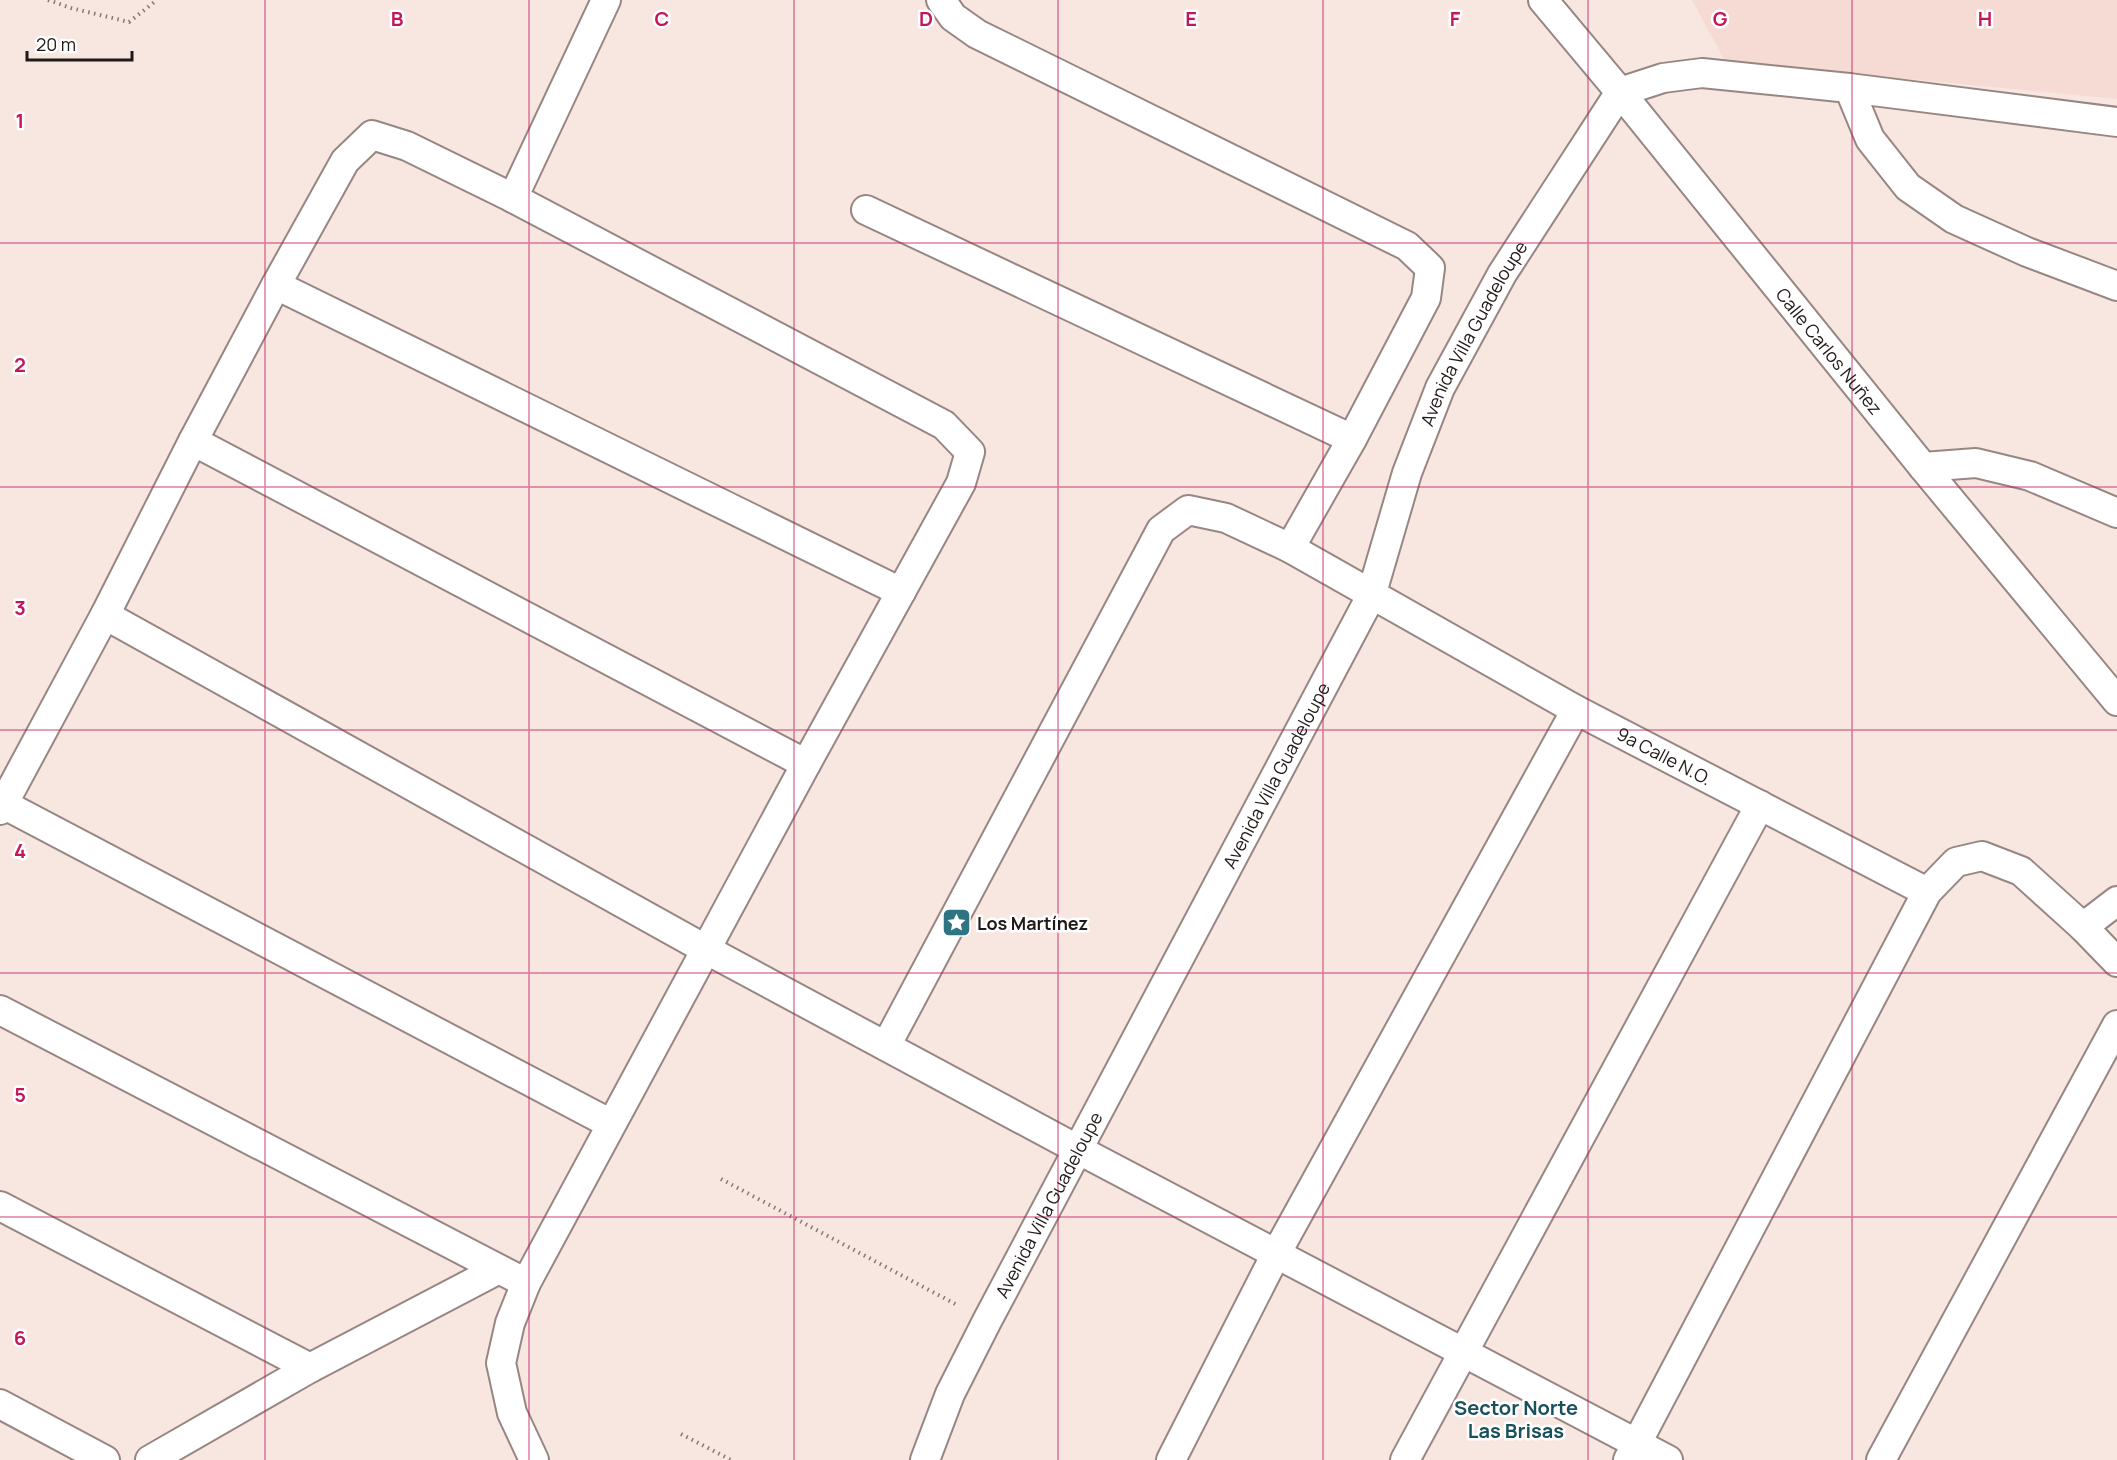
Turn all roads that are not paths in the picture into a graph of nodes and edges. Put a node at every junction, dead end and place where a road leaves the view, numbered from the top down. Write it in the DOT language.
graph roads {
  1 [pos="606,0"];
  2 [pos="941,0"];
  3 [pos="1543,0"];
  4 [pos="1849,88"];
  5 [pos="1620,92"];
  6 [pos="2117,122"];
  7 [pos="513,198"];
  8 [pos="866,210"];
  9 [pos="276,285"];
  10 [pos="2117,286"];
  11 [pos="1352,440"];
  12 [pos="193,441"];
  13 [pos="1923,467"];
  14 [pos="2117,513"];
  15 [pos="1290,548"];
  16 [pos="901,592"];
  17 [pos="1371,596"];
  18 [pos="105,615"];
  19 [pos="2117,701"];
  20 [pos="1576,710"];
  21 [pos="806,764"];
  22 [pos="1760,806"];
  23 [pos="1,807"];
  24 [pos="1927,892"];
  25 [pos="2117,901"];
  26 [pos="2083,927"];
  27 [pos="707,950"];
  28 [pos="2117,962"];
  29 [pos="0,1010"];
  30 [pos="2117,1025"];
  31 [pos="886,1046"];
  32 [pos="611,1124"];
  33 [pos="1077,1149"];
  34 [pos="0,1206"];
  35 [pos="1276,1254"];
  36 [pos="497,1270"];
  37 [pos="526,1283"];
  38 [pos="1464,1353"];
  39 [pos="310,1368"];
  40 [pos="0,1404"];
  41 [pos="1633,1452"];
  42 [pos="105,1460"];
  43 [pos="150,1460"];
  44 [pos="534,1460"];
  45 [pos="925,1460"];
  46 [pos="1172,1460"];
  47 [pos="1405,1460"];
  48 [pos="1668,1460"];
  49 [pos="1881,1460"];
  1 -- 7 [label="street"];
  2 -- 11 [label="street"];
  3 -- 5 [label="street, Calle Carlos Nuñez"];
  4 -- 5 [label="street"];
  4 -- 6 [label="street"];
  4 -- 10 [label="street"];
  5 -- 13 [label="street, Calle Carlos Nuñez"];
  5 -- 17 [label="street, Avenida Villa Guadeloupe"];
  7 -- 9 [label="street"];
  7 -- 16 [label="street"];
  8 -- 11 [label="street"];
  9 -- 12 [label="street"];
  9 -- 16 [label="street"];
  11 -- 15 [label="street"];
  12 -- 18 [label="street"];
  12 -- 21 [label="street"];
  13 -- 14 [label="street"];
  13 -- 19 [label="street, Calle Carlos Nuñez"];
  15 -- 17 [label="street, 9a Calle N.O."];
  15 -- 31 [label="street, 9a Calle N.O."];
  16 -- 21 [label="street"];
  17 -- 20 [label="street, 9a Calle N.O."];
  17 -- 33 [label="street, Avenida Villa Guadeloupe"];
  18 -- 23 [label="street"];
  18 -- 27 [label="street"];
  20 -- 22 [label="street, 9a Calle N.O."];
  20 -- 35 [label="street"];
  21 -- 27 [label="street"];
  22 -- 24 [label="street, 9a Calle N.O."];
  22 -- 38 [label="street"];
  23 -- 32 [label="street"];
  24 -- 26 [label="street"];
  24 -- 41 [label="street"];
  25 -- 26 [label="street"];
  26 -- 28 [label="street"];
  27 -- 31 [label="street"];
  27 -- 32 [label="street"];
  29 -- 36 [label="street"];
  30 -- 49 [label="street"];
  31 -- 33 [label="street"];
  32 -- 37 [label="street"];
  33 -- 35 [label="street"];
  33 -- 45 [label="street, Avenida Villa Guadeloupe"];
  34 -- 39 [label="street"];
  35 -- 38 [label="street"];
  35 -- 46 [label="street"];
  36 -- 37 [label="street"];
  36 -- 39 [label="street"];
  37 -- 44 [label="street"];
  38 -- 41 [label="street"];
  38 -- 47 [label="street"];
  39 -- 43 [label="street"];
  40 -- 42 [label="street"];
  41 -- 48 [label="street"];
}
